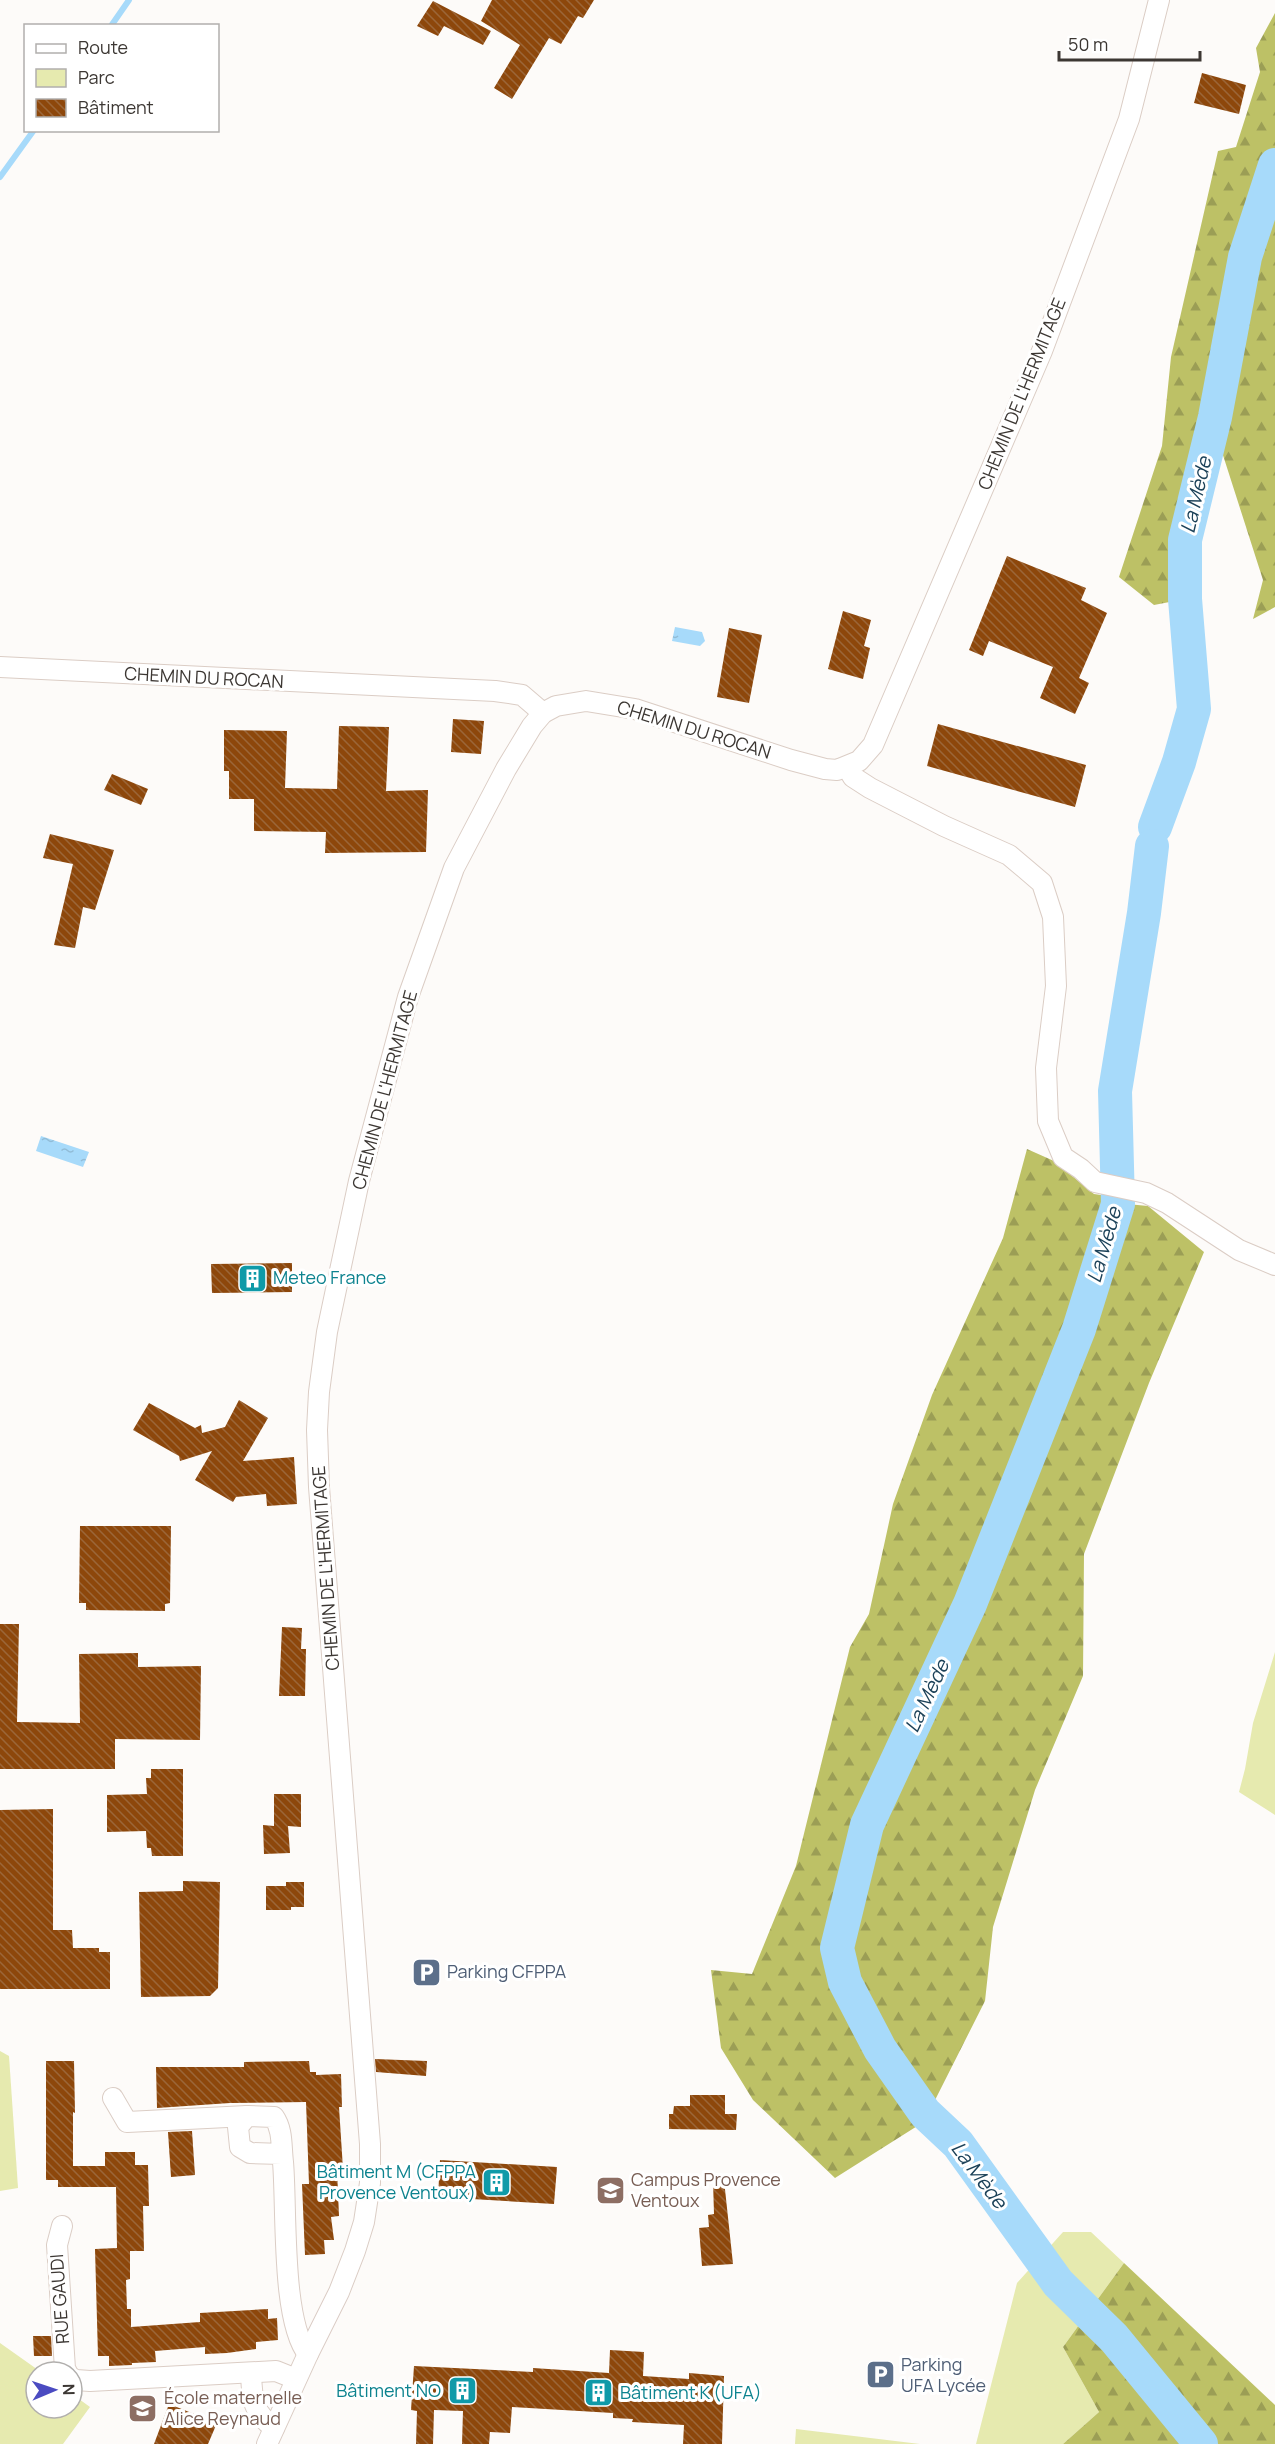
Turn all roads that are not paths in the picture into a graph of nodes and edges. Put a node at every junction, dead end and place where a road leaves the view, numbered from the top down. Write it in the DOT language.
graph roads {
  1 [pos="1159,0"];
  2 [pos="0,668"];
  3 [pos="543,713"];
  4 [pos="847,767"];
  5 [pos="1275,1265"];
  6 [pos="113,2098"];
  7 [pos="247,2116"];
  8 [pos="282,2154"];
  9 [pos="62,2226"];
  10 [pos="308,2354"];
  11 [pos="64,2360"];
  12 [pos="251,2373"];
  13 [pos="297,2379"];
  14 [pos="84,2381"];
  15 [pos="270,2436"];
  1 -- 4 [label="street, CHEMIN DE L'HERMITAGE"];
  2 -- 3 [label="street, CHEMIN DU ROCAN"];
  3 -- 4 [label="street, CHEMIN DU ROCAN"];
  3 -- 10 [label="street, CHEMIN DE L'HERMITAGE"];
  4 -- 5 [label="street"];
  6 -- 7 [label="street"];
  7 -- 8 [label="street"];
  7 -- 8 [label="street"];
  8 -- 10 [label="street"];
  9 -- 11 [label="street, RUE GAUDI"];
  10 -- 13 [label="street, CHEMIN DE L'HERMITAGE"];
  12 -- 13 [label="street"];
  12 -- 14 [label="street"];
  12 -- 15 [label="street"];
  13 -- 15 [label="street, CHEMIN DE L'HERMITAGE"];
}
